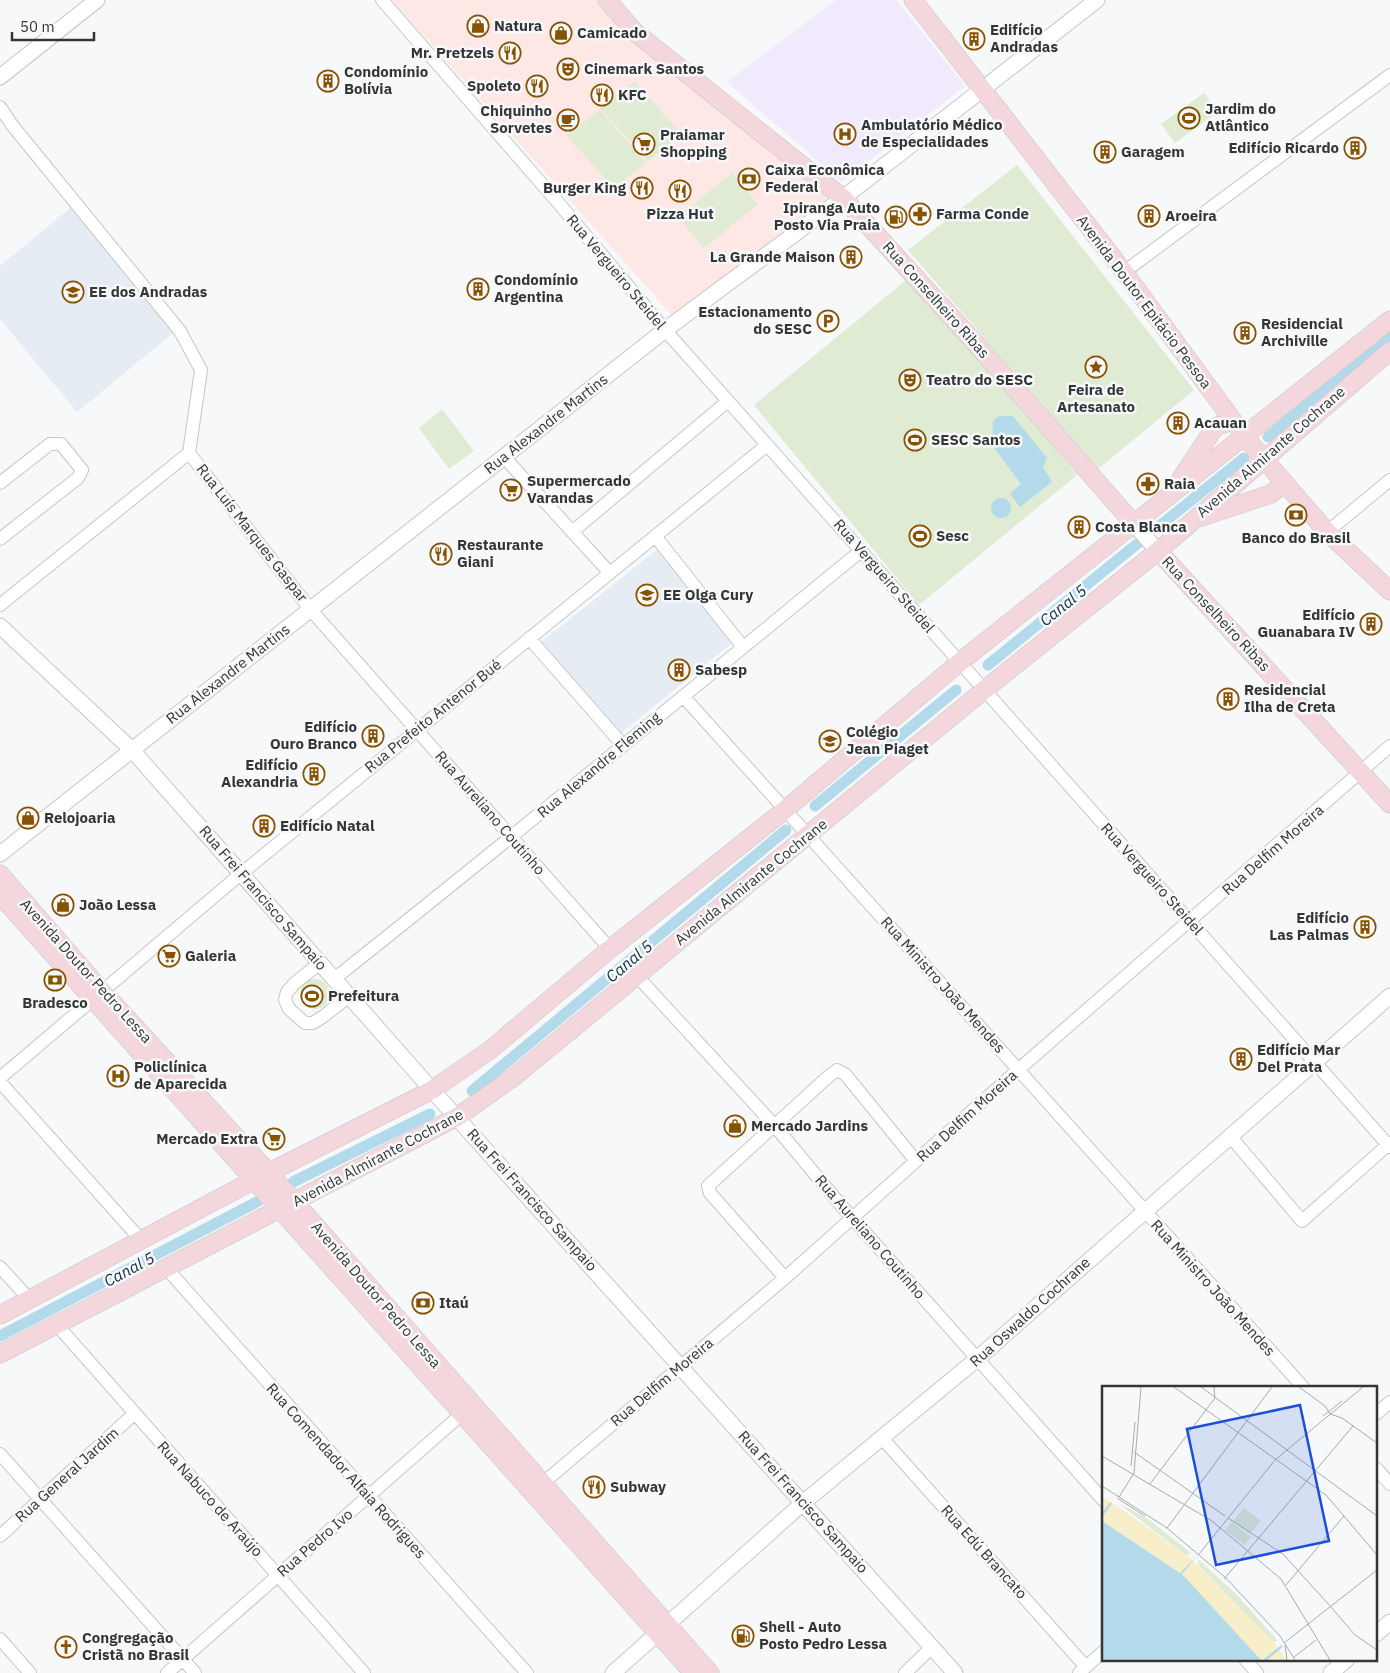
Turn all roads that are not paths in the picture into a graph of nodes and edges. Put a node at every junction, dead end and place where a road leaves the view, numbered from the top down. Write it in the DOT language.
graph roads {
  1 [pos="96,0"];
  2 [pos="382,0"];
  3 [pos="607,0"];
  4 [pos="1097,0"];
  5 [pos="919,2"];
  6 [pos="1390,75"];
  7 [pos="0,77"];
  8 [pos="983,90"];
  9 [pos="0,107"];
  10 [pos="843,198"];
  11 [pos="1124,272"];
  12 [pos="1390,320"];
  13 [pos="665,330"];
  14 [pos="1390,351"];
  15 [pos="728,401"];
  16 [pos="1231,421"];
  17 [pos="767,444"];
  18 [pos="1254,449"];
  19 [pos="189,453"];
  20 [pos="504,457"];
  21 [pos="1390,480"];
  22 [pos="0,482"];
  23 [pos="1284,483"];
  24 [pos="1170,495"];
  25 [pos="1193,519"];
  26 [pos="1136,526"];
  27 [pos="572,532"];
  28 [pos="1327,532"];
  29 [pos="655,536"];
  30 [pos="0,539"];
  31 [pos="1157,549"];
  32 [pos="862,550"];
  33 [pos="609,572"];
  34 [pos="1390,591"];
  35 [pos="0,605"];
  36 [pos="310,609"];
  37 [pos="0,626"];
  38 [pos="529,638"];
  39 [pos="743,647"];
  40 [pos="961,664"];
  41 [pos="982,687"];
  42 [pos="683,696"];
  43 [pos="416,730"];
  44 [pos="622,744"];
  45 [pos="1390,746"];
  46 [pos="132,750"];
  47 [pos="1361,772"];
  48 [pos="1390,804"];
  49 [pos="787,811"];
  50 [pos="807,833"];
  51 [pos="511,838"];
  52 [pos="0,854"];
  53 [pos="242,872"];
  54 [pos="0,874"];
  55 [pos="0,895"];
  56 [pos="1190,922"];
  57 [pos="610,950"];
  58 [pos="320,963"];
  59 [pos="636,975"];
  60 [pos="334,979"];
  61 [pos="97,995"];
  62 [pos="349,996"];
  63 [pos="1390,996"];
  64 [pos="1313,1062"];
  65 [pos="1019,1070"];
  66 [pos="0,1078"];
  67 [pos="0,1082"];
  68 [pos="435,1092"];
  69 [pos="456,1116"];
  70 [pos="774,1125"];
  71 [pos="1230,1136"];
  72 [pos="1389,1145"];
  73 [pos="916,1161"];
  74 [pos="261,1177"];
  75 [pos="287,1206"];
  76 [pos="1143,1211"];
  77 [pos="853,1219"];
  78 [pos="142,1241"];
  79 [pos="0,1267"];
  80 [pos="166,1269"];
  81 [pos="785,1278"];
  82 [pos="30,1300"];
  83 [pos="0,1315"];
  84 [pos="56,1325"];
  85 [pos="0,1354"];
  86 [pos="977,1359"];
  87 [pos="682,1366"];
  88 [pos="1302,1386"];
  89 [pos="1390,1402"];
  90 [pos="1378,1412"];
  91 [pos="134,1414"];
  92 [pos="463,1414"];
  93 [pos="882,1438"];
  94 [pos="0,1454"];
  95 [pos="1378,1470"];
  96 [pos="543,1484"];
  97 [pos="1390,1484"];
  98 [pos="369,1496"];
  99 [pos="40,1499"];
  100 [pos="1102,1499"];
  101 [pos="804,1502"];
  102 [pos="0,1536"];
  103 [pos="278,1576"];
  104 [pos="1390,1622"];
  105 [pos="661,1628"];
  106 [pos="1378,1632"];
  107 [pos="0,1639"];
  108 [pos="932,1647"];
  109 [pos="1102,1653"];
  110 [pos="183,1659"];
  111 [pos="1246,1660"];
  112 [pos="1346,1660"];
  113 [pos="1082,1670"];
  114 [pos="30,1673"];
  115 [pos="167,1673"];
  116 [pos="195,1673"];
  117 [pos="364,1673"];
  118 [pos="527,1673"];
  119 [pos="613,1673"];
  120 [pos="693,1673"];
  121 [pos="710,1673"];
  122 [pos="905,1673"];
  123 [pos="955,1673"];
  124 [pos="1257,1673"];
  125 [pos="1331,1673"];
  1 -- 7 [label="street"];
  2 -- 13 [label="street, Rua Vergueiro Steidel"];
  3 -- 10 [label="main road, Rua Conselheiro Ribas"];
  4 -- 8 [label="street, Rua Alexandre Martins"];
  5 -- 8 [label="main road, Avenida Doutor Epitácio Pessoa"];
  6 -- 11 [label="street"];
  8 -- 10 [label="street, Rua Alexandre Martins"];
  8 -- 11 [label="main road, Avenida Doutor Epitácio Pessoa"];
  9 -- 19 [label="street, Rua Luís Marques Gaspar"];
  10 -- 13 [label="street, Rua Alexandre Martins"];
  10 -- 26 [label="main road, Rua Conselheiro Ribas"];
  11 -- 16 [label="main road, Avenida Doutor Epitácio Pessoa"];
  12 -- 18 [label="main road, Avenida Almirante Cochrane"];
  13 -- 15 [label="street, Rua Vergueiro Steidel"];
  13 -- 20 [label="street, Rua Alexandre Martins"];
  14 -- 18 [label="main road, Avenida Almirante Cochrane"];
  15 -- 17 [label="street, Rua Vergueiro Steidel"];
  15 -- 27 [label="street"];
  16 -- 18 [label="main road, Avenida Doutor Epitácio Pessoa"];
  16 -- 24 [label="main road"];
  17 -- 29 [label="street, Rua Prefeito Antenor Bué"];
  17 -- 32 [label="street, Rua Vergueiro Steidel"];
  18 -- 23 [label="main road, Avenida Doutor Epitácio Pessoa"];
  18 -- 24 [label="main road, Avenida Almirante Cochrane"];
  18 -- 25 [label="main road, Avenida Almirante Cochrane"];
  19 -- 35 [label="street"];
  19 -- 36 [label="street, Rua Luís Marques Gaspar"];
  20 -- 27 [label="street"];
  20 -- 36 [label="street, Rua Alexandre Martins"];
  21 -- 28 [label="street"];
  22 -- 30 [label="street"];
  23 -- 25 [label="main road"];
  23 -- 28 [label="main road, Avenida Doutor Epitácio Pessoa"];
  24 -- 26 [label="main road, Avenida Almirante Cochrane"];
  25 -- 31 [label="main road, Avenida Almirante Cochrane"];
  26 -- 31 [label="street, Rua Conselheiro Ribas"];
  26 -- 40 [label="main road, Avenida Almirante Cochrane"];
  27 -- 33 [label="street"];
  28 -- 34 [label="main road, Avenida Doutor Epitácio Pessoa"];
  29 -- 33 [label="street, Rua Prefeito Antenor Bué"];
  29 -- 39 [label="street"];
  31 -- 41 [label="main road, Avenida Almirante Cochrane"];
  31 -- 47 [label="main road, Rua Conselheiro Ribas"];
  32 -- 39 [label="street, Rua Alexandre Fleming"];
  32 -- 40 [label="street, Rua Vergueiro Steidel"];
  33 -- 38 [label="street, Rua Prefeito Antenor Bué"];
  36 -- 43 [label="street, Rua Aureliano Coutinho"];
  36 -- 46 [label="street, Rua Alexandre Martins"];
  37 -- 46 [label="street, Rua Frei Francisco Sampaio"];
  38 -- 43 [label="street, Rua Prefeito Antenor Bué"];
  38 -- 44 [label="street"];
  39 -- 42 [label="street, Rua Alexandre Fleming"];
  40 -- 41 [label="street, Rua Vergueiro Steidel"];
  40 -- 49 [label="main road, Avenida Almirante Cochrane"];
  41 -- 50 [label="main road, Avenida Almirante Cochrane"];
  41 -- 56 [label="street, Rua Vergueiro Steidel"];
  42 -- 44 [label="street, Rua Alexandre Fleming"];
  42 -- 49 [label="street, Rua Ministro João Mendes"];
  43 -- 51 [label="street, Rua Aureliano Coutinho"];
  43 -- 53 [label="street, Rua Prefeito Antenor Bué"];
  44 -- 51 [label="street, Rua Alexandre Fleming"];
  45 -- 47 [label="street, Rua Delfim Moreira"];
  46 -- 52 [label="street, Rua Alexandre Martins"];
  46 -- 53 [label="street, Rua Frei Francisco Sampaio"];
  47 -- 48 [label="main road, Rua Conselheiro Ribas"];
  47 -- 56 [label="street, Rua Delfim Moreira"];
  49 -- 50 [label="street, Rua Ministro João Mendes"];
  49 -- 57 [label="main road, Avenida Almirante Cochrane"];
  50 -- 59 [label="main road, Avenida Almirante Cochrane"];
  50 -- 65 [label="street, Rua Ministro João Mendes"];
  51 -- 57 [label="street, Rua Aureliano Coutinho"];
  51 -- 60 [label="street, Rua Alexandre Fleming"];
  53 -- 58 [label="street, Rua Frei Francisco Sampaio"];
  53 -- 61 [label="street, Rua Prefeito Antenor Bué"];
  54 -- 61 [label="main road, Avenida Doutor Pedro Lessa"];
  55 -- 61 [label="main road, Avenida Doutor Pedro Lessa"];
  56 -- 64 [label="street, Rua Vergueiro Steidel"];
  56 -- 65 [label="street, Rua Delfim Moreira"];
  57 -- 68 [label="main road, Avenida Almirante Cochrane"];
  58 -- 60 [label="street, Rua Frei Francisco Sampaio"];
  58 -- 62 [label="street"];
  59 -- 69 [label="main road, Avenida Almirante Cochrane"];
  59 -- 70 [label="street, Rua Aureliano Coutinho"];
  60 -- 62 [label="street, Rua Frei Francisco Sampaio"];
  61 -- 66 [label="street, Rua Prefeito Antenor Bué"];
  61 -- 74 [label="main road, Avenida Doutor Pedro Lessa"];
  62 -- 68 [label="street, Rua Frei Francisco Sampaio"];
  63 -- 64 [label="street, Rua Oswaldo Cochrane"];
  64 -- 71 [label="street, Rua Oswaldo Cochrane"];
  64 -- 72 [label="street, Rua Vergueiro Steidel"];
  65 -- 73 [label="street, Rua Delfim Moreira"];
  65 -- 76 [label="street, Rua Ministro João Mendes"];
  67 -- 78 [label="street"];
  68 -- 69 [label="street, Rua Frei Francisco Sampaio"];
  68 -- 74 [label="main road, Avenida Almirante Cochrane"];
  69 -- 75 [label="main road, Avenida Almirante Cochrane"];
  69 -- 87 [label="street, Rua Frei Francisco Sampaio"];
  70 -- 73 [label="street"];
  70 -- 77 [label="street, Rua Aureliano Coutinho"];
  70 -- 81 [label="street"];
  71 -- 72 [label="street"];
  71 -- 76 [label="street, Rua Oswaldo Cochrane"];
  73 -- 77 [label="street, Rua Delfim Moreira"];
  74 -- 75 [label="main road, Avenida Doutor Pedro Lessa"];
  74 -- 78 [label="main road, Avenida Almirante Cochrane"];
  75 -- 80 [label="main road, Avenida Almirante Cochrane"];
  75 -- 92 [label="main road, Avenida Doutor Pedro Lessa"];
  75 -- 96 [label="main road, Avenida Doutor Pedro Lessa"];
  76 -- 86 [label="street, Rua Oswaldo Cochrane"];
  76 -- 88 [label="street, Rua Ministro João Mendes"];
  77 -- 81 [label="street, Rua Delfim Moreira"];
  77 -- 86 [label="street, Rua Aureliano Coutinho"];
  78 -- 82 [label="main road, Avenida Almirante Cochrane"];
  79 -- 82 [label="street"];
  80 -- 84 [label="main road, Avenida Almirante Cochrane"];
  80 -- 98 [label="street, Rua Comendador Alfaia Rodrigues"];
  81 -- 87 [label="street, Rua Delfim Moreira"];
  82 -- 83 [label="main road, Avenida Almirante Cochrane"];
  84 -- 85 [label="main road, Avenida Almirante Cochrane"];
  84 -- 91 [label="street, Rua Nabuco de Araújo"];
  86 -- 93 [label="street, Rua Oswaldo Cochrane"];
  86 -- 100 [label="street, Rua Aureliano Coutinho"];
  87 -- 96 [label="street, Rua Delfim Moreira"];
  87 -- 101 [label="street, Rua Frei Francisco Sampaio"];
  89 -- 90 [label="street"];
  91 -- 99 [label="street, Rua General Jardim"];
  91 -- 103 [label="street, Rua Nabuco de Araújo"];
  92 -- 98 [label="street, Rua Pedro Ivo"];
  92 -- 105 [label="main road, Avenida Doutor Pedro Lessa"];
  93 -- 101 [label="street, Rua Oswaldo Cochrane"];
  93 -- 113 [label="street, Rua Edú Brancato"];
  94 -- 99 [label="street"];
  95 -- 97 [label="street"];
  96 -- 105 [label="main road, Avenida Doutor Pedro Lessa"];
  98 -- 103 [label="street, Rua Pedro Ivo"];
  98 -- 118 [label="street, Rua Comendador Alfaia Rodrigues"];
  99 -- 102 [label="street, Rua General Jardim"];
  99 -- 110 [label="street"];
  101 -- 105 [label="street, Rua Oswaldo Cochrane"];
  101 -- 108 [label="street, Rua Frei Francisco Sampaio"];
  103 -- 110 [label="street, Rua Pedro Ivo"];
  103 -- 117 [label="street, Rua Nabuco de Araújo"];
  104 -- 106 [label="street"];
  105 -- 119 [label="street, Rua Oswaldo Cochrane"];
  105 -- 120 [label="main road, Avenida Doutor Pedro Lessa"];
  105 -- 121 [label="main road, Avenida Doutor Pedro Lessa"];
  107 -- 114 [label="street"];
  108 -- 122 [label="street"];
  108 -- 123 [label="street, Rua Frei Francisco Sampaio"];
  109 -- 113 [label="street"];
  110 -- 115 [label="street, Rua Pedro Ivo"];
  110 -- 116 [label="street"];
  111 -- 124 [label="street"];
  112 -- 125 [label="street"];
}
